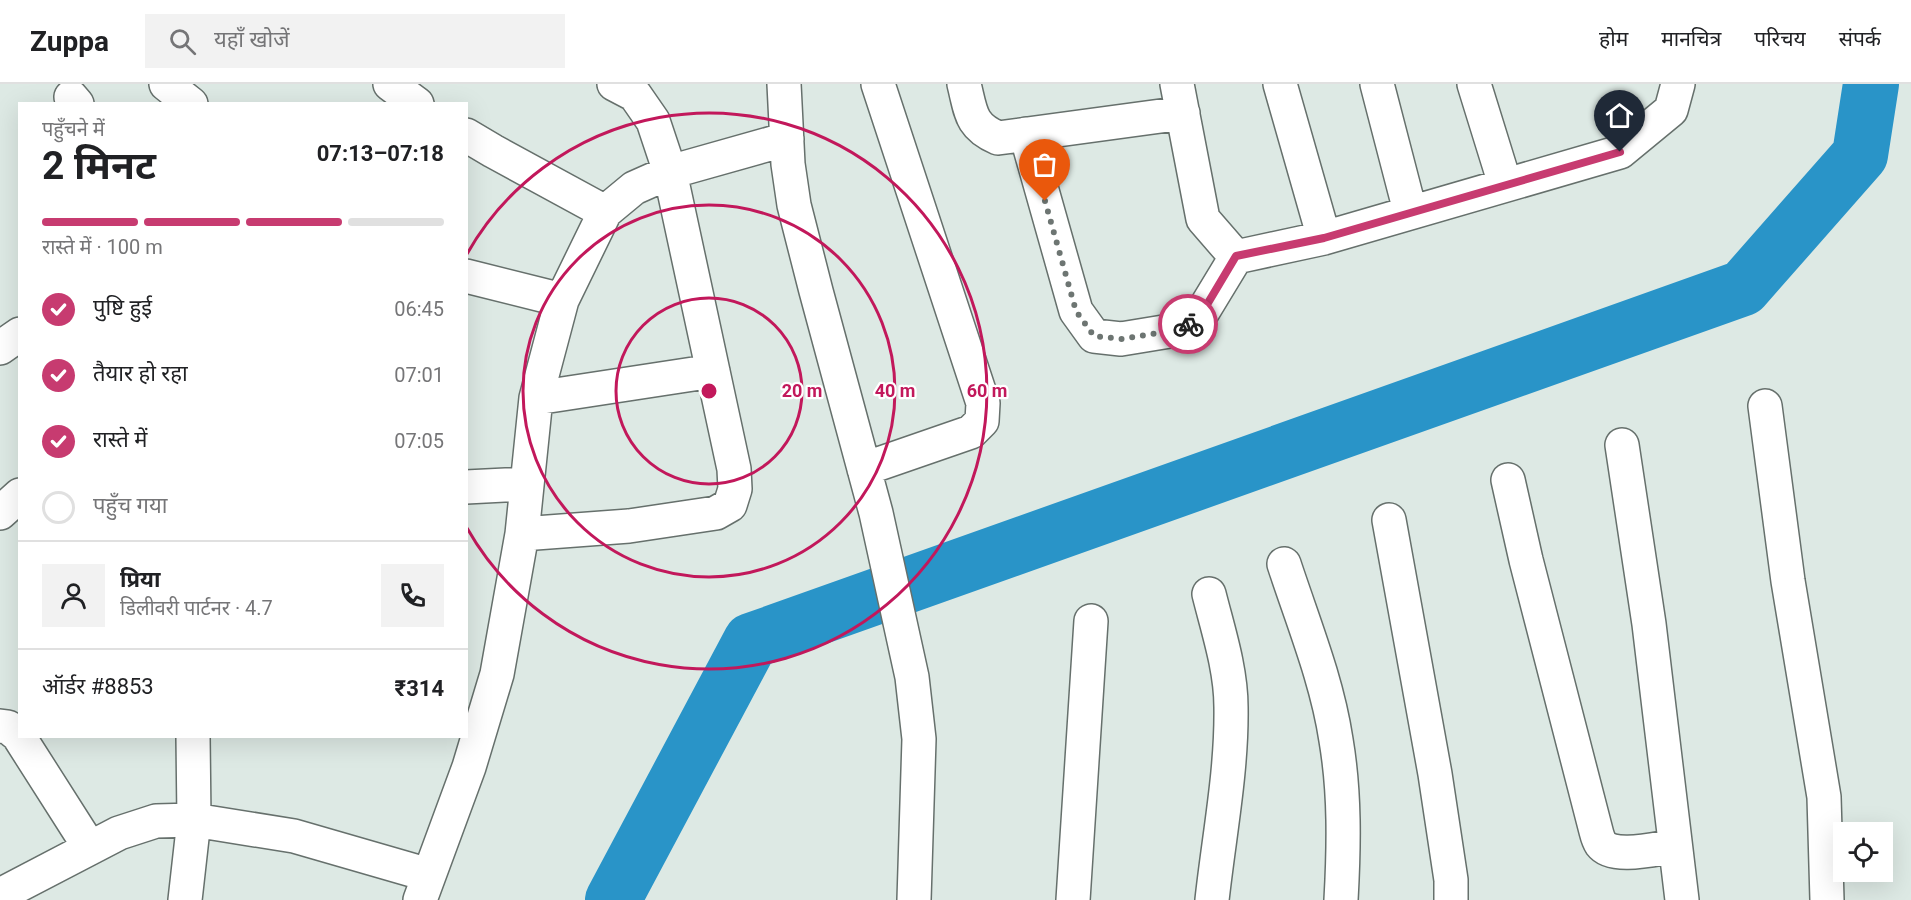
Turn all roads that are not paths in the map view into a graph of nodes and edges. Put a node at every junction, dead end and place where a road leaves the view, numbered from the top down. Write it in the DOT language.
graph roads {
  1 [pos="166,84"];
  2 [pos="390,84"];
  3 [pos="614,84"];
  4 [pos="784,84"];
  5 [pos="878,84"];
  6 [pos="964,84"];
  7 [pos="1280,84"];
  8 [pos="1377,84"];
  9 [pos="1474,84"];
  10 [pos="1678,84"];
  11 [pos="1180,98"];
  12 [pos="188,102"];
  13 [pos="414,102"];
  14 [pos="1026,134"];
  15 [pos="468,136"];
  16 [pos="787,140"];
  17 [pos="670,172"];
  18 [pos="1505,184"];
  19 [pos="1410,211"];
  20 [pos="605,212"];
  21 [pos="1324,238"];
  22 [pos="1236,256"];
  23 [pos="468,276"];
  24 [pos="562,300"];
  25 [pos="18,335"];
  26 [pos="0,348"];
  27 [pos="713,371"];
  28 [pos="536,398"];
  29 [pos="1765,406"];
  30 [pos="1622,445"];
  31 [pos="864,468"];
  32 [pos="1508,480"];
  33 [pos="527,484"];
  34 [pos="468,488"];
  35 [pos="1389,520"];
  36 [pos="522,534"];
  37 [pos="1284,564"];
  38 [pos="1209,594"];
  39 [pos="1091,621"];
  40 [pos="0,726"];
  41 [pos="18,735"];
  42 [pos="20,738"];
  43 [pos="193,738"];
  44 [pos="194,820"];
  45 [pos="1675,846"];
  46 [pos="90,848"];
  47 [pos="424,888"];
  48 [pos="0,895"];
  49 [pos="185,900"];
  50 [pos="914,900"];
  51 [pos="1073,900"];
  52 [pos="1212,900"];
  53 [pos="1341,900"];
  54 [pos="1451,900"];
  55 [pos="1682,900"];
  56 [pos="1827,900"];
  1 -- 12 [label="street"];
  2 -- 13 [label="street"];
  3 -- 17 [label="street"];
  4 -- 16 [label="street"];
  5 -- 31 [label="street"];
  6 -- 14 [label="street"];
  7 -- 21 [label="street"];
  8 -- 19 [label="street"];
  9 -- 18 [label="street"];
  10 -- 18 [label="street"];
  11 -- 14 [label="street"];
  11 -- 22 [label="street"];
  14 -- 22 [label="street"];
  15 -- 20 [label="street"];
  16 -- 17 [label="street"];
  16 -- 31 [label="street"];
  17 -- 20 [label="street"];
  17 -- 27 [label="street"];
  18 -- 19 [label="street"];
  19 -- 21 [label="street"];
  20 -- 24 [label="street"];
  21 -- 22 [label="street"];
  23 -- 24 [label="street"];
  24 -- 28 [label="street"];
  25 -- 26 [label="street"];
  27 -- 28 [label="street"];
  27 -- 36 [label="street"];
  28 -- 33 [label="street"];
  29 -- 56 [label="street"];
  30 -- 45 [label="street"];
  31 -- 50 [label="street"];
  32 -- 45 [label="street"];
  33 -- 34 [label="street"];
  33 -- 36 [label="street"];
  35 -- 54 [label="street"];
  36 -- 47 [label="street"];
  37 -- 53 [label="street"];
  38 -- 52 [label="street"];
  39 -- 51 [label="street"];
  40 -- 41 [label="street"];
  42 -- 46 [label="street"];
  43 -- 44 [label="street"];
  44 -- 46 [label="street"];
  44 -- 47 [label="street"];
  44 -- 49 [label="street"];
  45 -- 55 [label="street"];
  46 -- 48 [label="street"];
}
